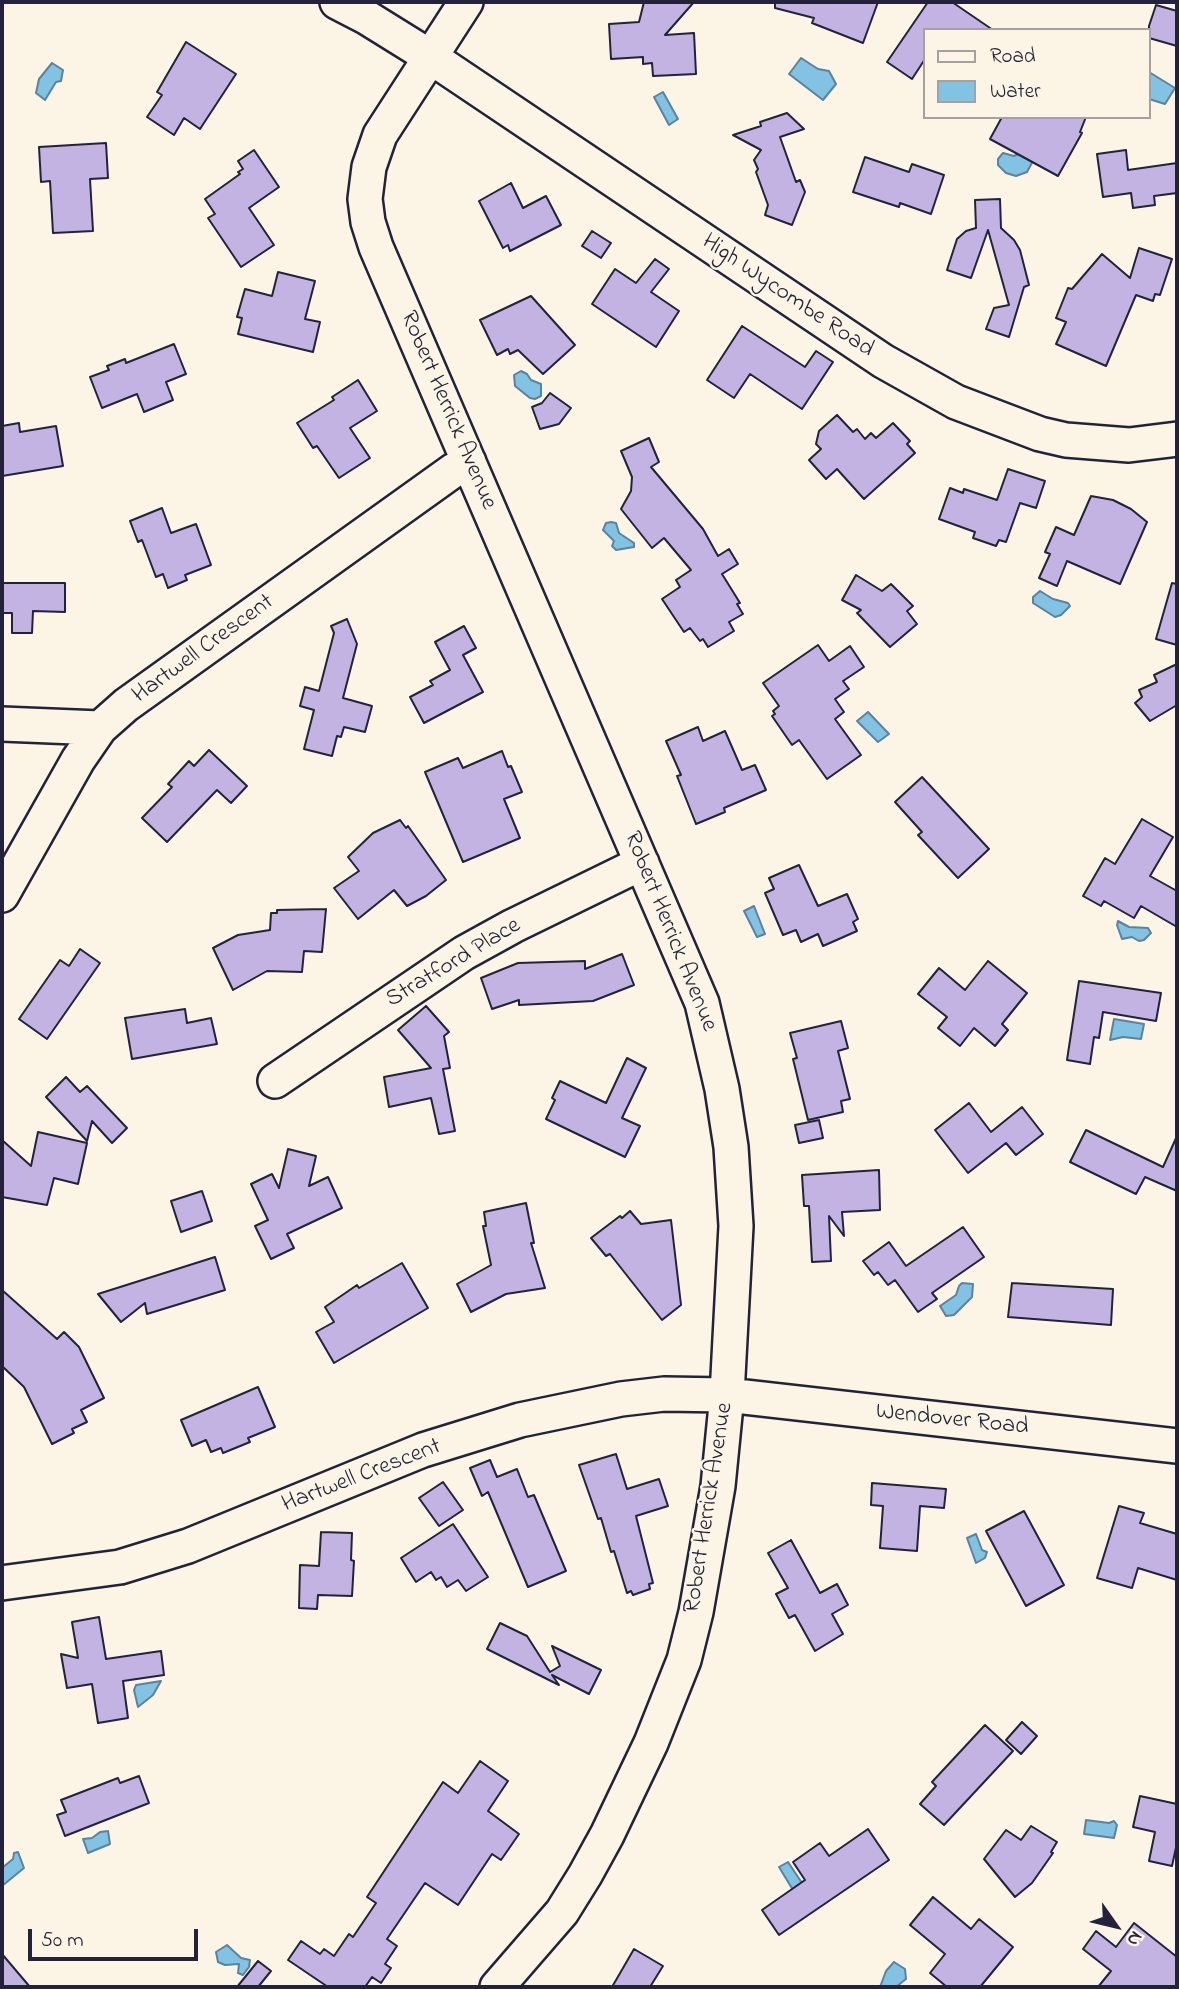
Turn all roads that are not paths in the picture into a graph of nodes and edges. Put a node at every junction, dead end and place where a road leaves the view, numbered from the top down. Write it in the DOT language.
graph roads {
  1 [pos="337,2"];
  2 [pos="466,2"];
  3 [pos="432,58"];
  4 [pos="1177,439"];
  5 [pos="469,462"];
  6 [pos="2,724"];
  7 [pos="100,728"];
  8 [pos="642,863"];
  9 [pos="2,895"];
  10 [pos="275,1081"];
  11 [pos="727,1395"];
  12 [pos="1177,1446"];
  13 [pos="2,1583"];
  14 [pos="497,1987"];
  1 -- 3 [label="street, High Wycombe Road"];
  2 -- 3 [label="street, Robert Herrick Avenue"];
  3 -- 4 [label="street, High Wycombe Road"];
  3 -- 5 [label="street, Robert Herrick Avenue"];
  5 -- 7 [label="street, Hartwell Crescent"];
  5 -- 8 [label="street, Robert Herrick Avenue"];
  6 -- 7 [label="street"];
  7 -- 9 [label="street, Hartwell Crescent"];
  8 -- 10 [label="street, Stratford Place"];
  8 -- 11 [label="street, Robert Herrick Avenue"];
  11 -- 12 [label="street, Wendover Road"];
  11 -- 13 [label="street, Hartwell Crescent"];
  11 -- 14 [label="street, Robert Herrick Avenue"];
}
